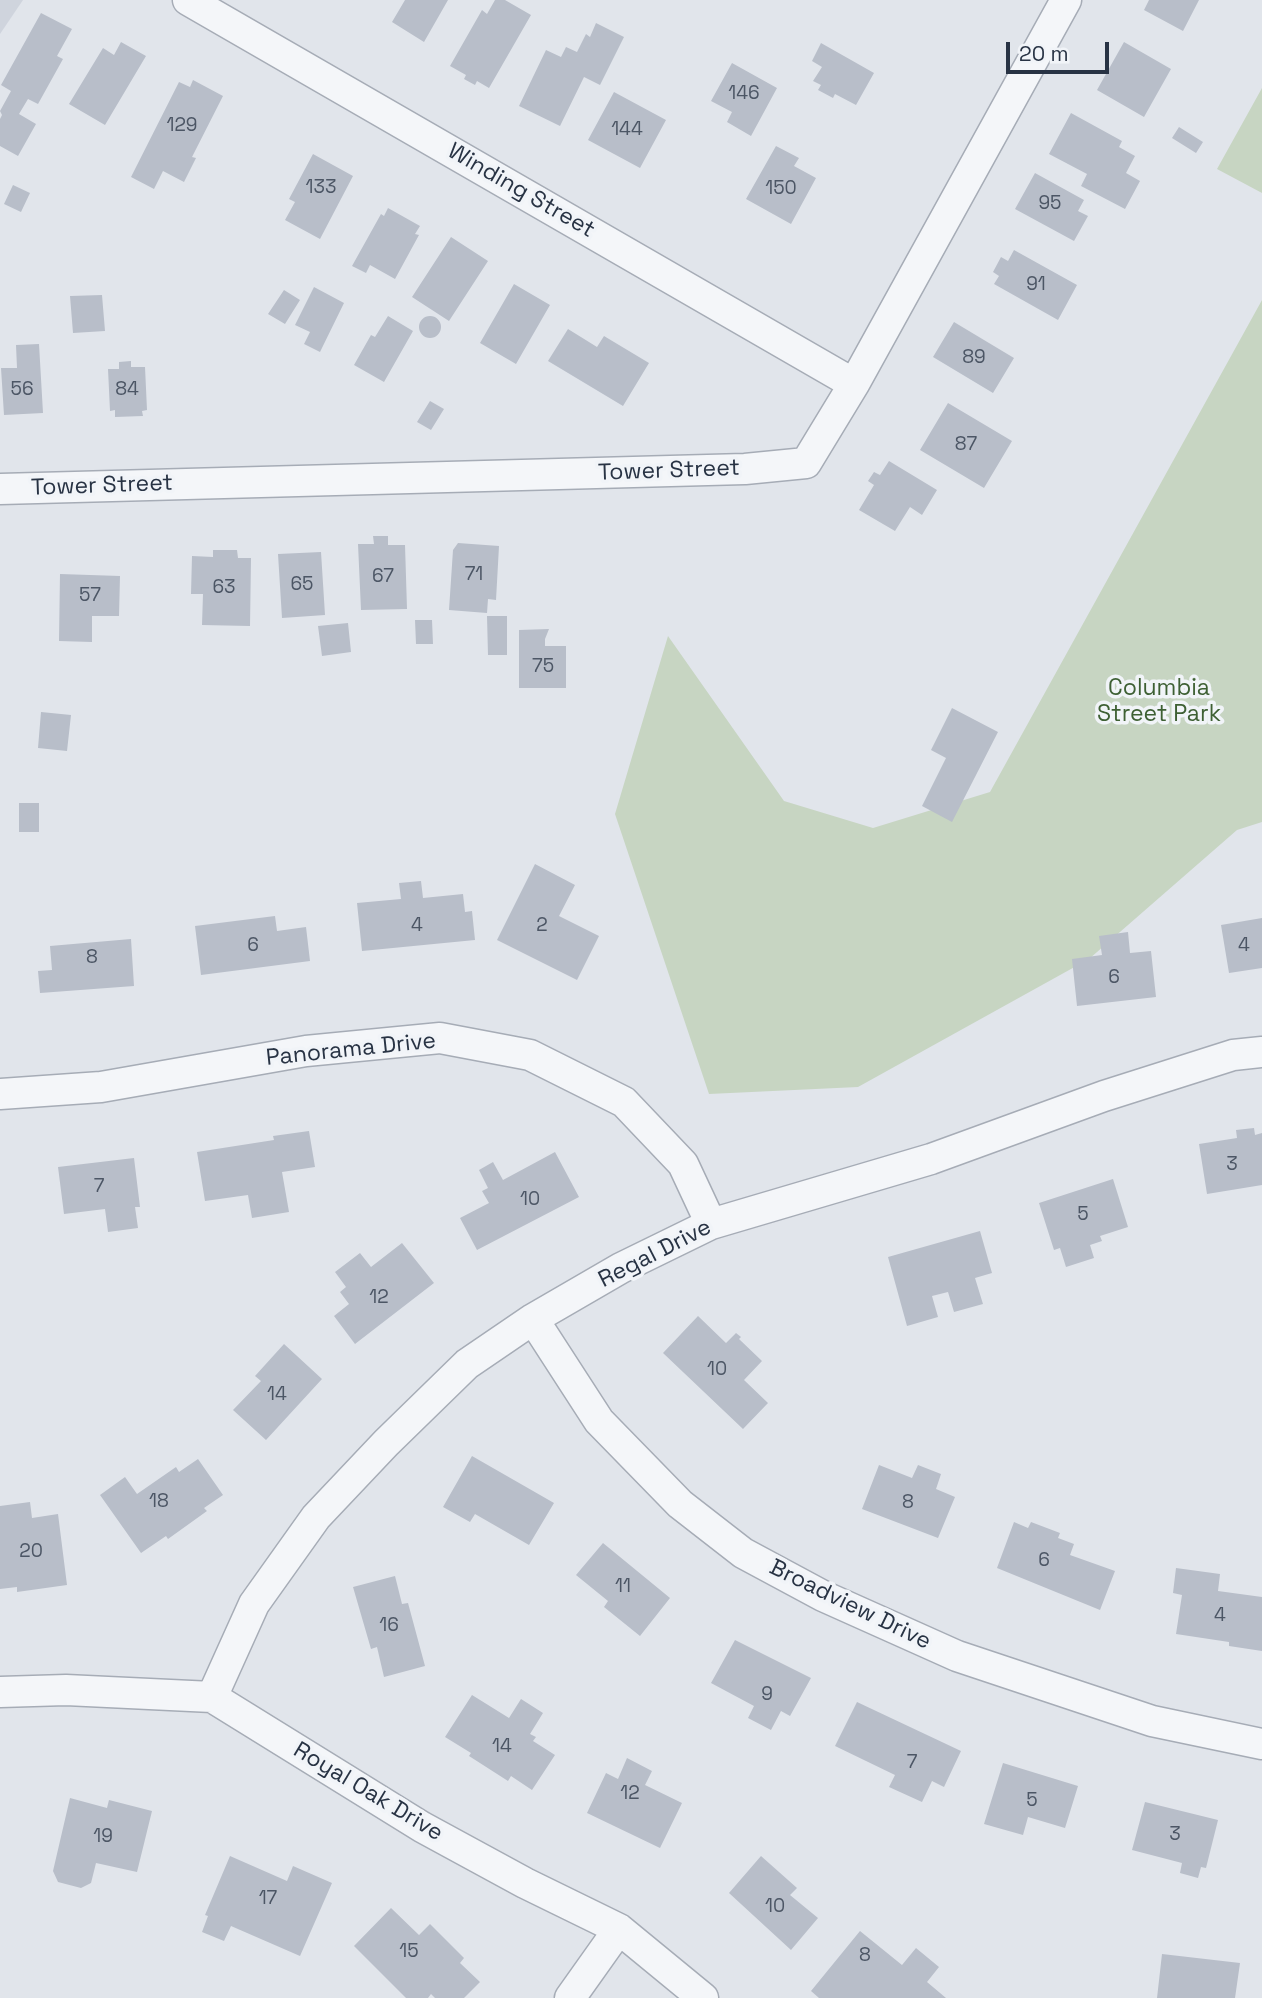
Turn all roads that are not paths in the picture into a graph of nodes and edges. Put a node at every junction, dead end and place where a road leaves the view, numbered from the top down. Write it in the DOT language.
graph roads {
  1 [pos="188,0"];
  2 [pos="1066,0"];
  3 [pos="853,384"];
  4 [pos="0,489"];
  5 [pos="1262,1052"];
  6 [pos="0,1094"];
  7 [pos="710,1224"];
  8 [pos="533,1319"];
  9 [pos="0,1692"];
  10 [pos="212,1697"];
  11 [pos="1262,1744"];
  12 [pos="619,1929"];
  13 [pos="570,1998"];
  14 [pos="703,1998"];
  1 -- 3 [label="street, Winding Street"];
  2 -- 3 [label="street, Tower Street"];
  3 -- 4 [label="street, Tower Street"];
  5 -- 7 [label="street, Regal Drive"];
  6 -- 7 [label="street, Panorama Drive"];
  7 -- 8 [label="street, Regal Drive"];
  8 -- 10 [label="street, Regal Drive"];
  8 -- 11 [label="street, Broadview Drive"];
  9 -- 10 [label="street, Royal Oak Drive"];
  10 -- 12 [label="street, Royal Oak Drive"];
  12 -- 13 [label="street"];
  12 -- 14 [label="street, Royal Oak Drive"];
}
